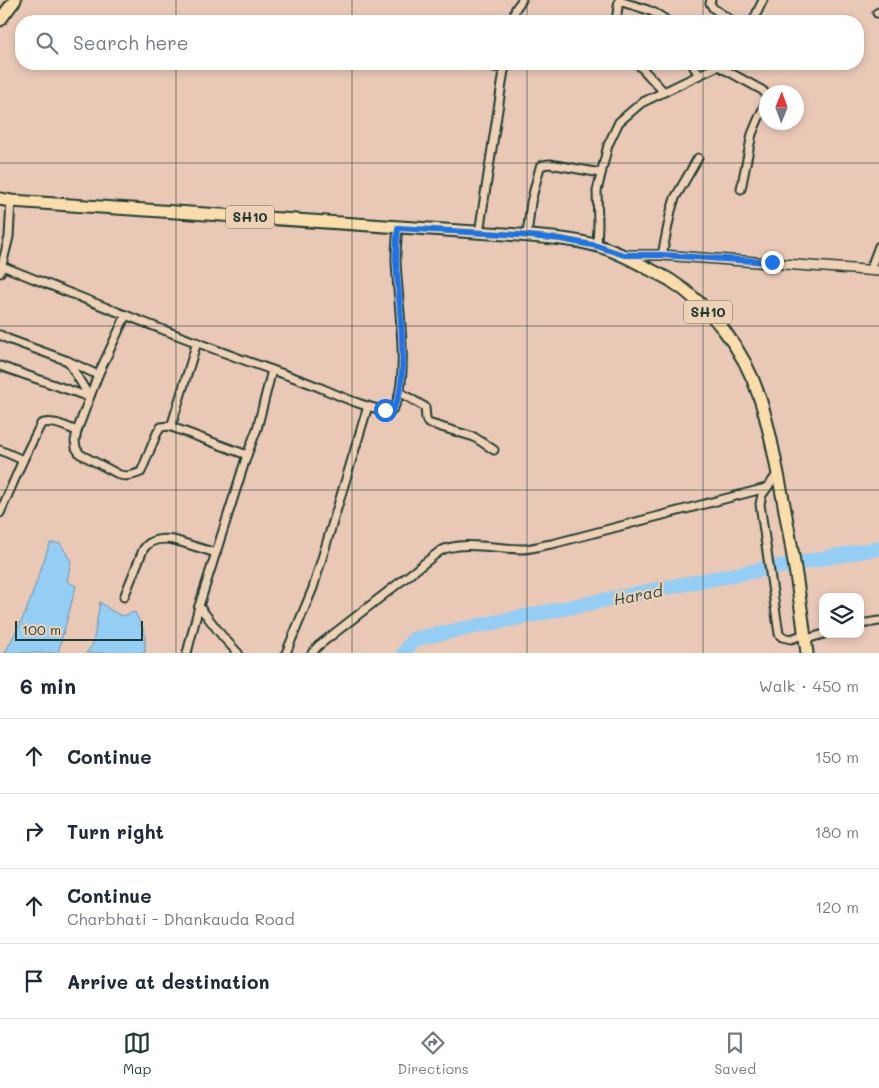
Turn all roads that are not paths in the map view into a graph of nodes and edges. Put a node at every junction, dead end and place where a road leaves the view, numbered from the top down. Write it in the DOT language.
graph roads {
  1 [pos="522,0"];
  2 [pos="620,0"];
  3 [pos="711,0"];
  4 [pos="763,0"];
  5 [pos="11,2"];
  6 [pos="514,15"];
  7 [pos="617,15"];
  8 [pos="658,15"];
  9 [pos="723,15"];
  10 [pos="756,15"];
  11 [pos="0,20"];
  12 [pos="504,70"];
  13 [pos="644,70"];
  14 [pos="696,70"];
  15 [pos="708,70"];
  16 [pos="727,70"];
  17 [pos="699,75"];
  18 [pos="759,88"];
  19 [pos="664,92"];
  20 [pos="759,118"];
  21 [pos="698,158"];
  22 [pos="601,173"];
  23 [pos="741,189"];
  24 [pos="5,200"];
  25 [pos="398,228"];
  26 [pos="479,232"];
  27 [pos="523,235"];
  28 [pos="597,246"];
  29 [pos="879,246"];
  30 [pos="624,255"];
  31 [pos="662,255"];
  32 [pos="1,270"];
  33 [pos="875,270"];
  34 [pos="126,315"];
  35 [pos="0,335"];
  36 [pos="196,342"];
  37 [pos="68,361"];
  38 [pos="0,366"];
  39 [pos="272,370"];
  40 [pos="98,376"];
  41 [pos="401,393"];
  42 [pos="89,397"];
  43 [pos="368,406"];
  44 [pos="172,427"];
  45 [pos="77,431"];
  46 [pos="0,450"];
  47 [pos="494,450"];
  48 [pos="247,456"];
  49 [pos="23,460"];
  50 [pos="778,473"];
  51 [pos="766,488"];
  52 [pos="0,512"];
  53 [pos="216,553"];
  54 [pos="124,597"];
  55 [pos="199,606"];
  56 [pos="879,621"];
  57 [pos="864,623"];
  58 [pos="805,632"];
  59 [pos="819,633"];
  60 [pos="187,653"];
  61 [pos="238,653"];
  62 [pos="286,653"];
  63 [pos="312,653"];
  64 [pos="808,653"];
  1 -- 6 [label="street"];
  2 -- 7 [label="street"];
  2 -- 8 [label="street"];
  3 -- 9 [label="street"];
  4 -- 10 [label="street"];
  5 -- 11 [label="main road"];
  12 -- 26 [label="street"];
  13 -- 19 [label="street"];
  14 -- 17 [label="street"];
  15 -- 17 [label="street"];
  16 -- 18 [label="street"];
  17 -- 19 [label="street"];
  19 -- 22 [label="street"];
  20 -- 23 [label="street"];
  21 -- 31 [label="street"];
  22 -- 27 [label="street"];
  22 -- 28 [label="street"];
  24 -- 25 [label="main road, SH10"];
  24 -- 32 [label="street"];
  25 -- 26 [label="main road, SH10"];
  25 -- 41 [label="street"];
  26 -- 27 [label="main road, SH10"];
  27 -- 28 [label="main road, SH10"];
  28 -- 30 [label="main road, SH10"];
  29 -- 33 [label="street"];
  30 -- 31 [label="street"];
  30 -- 50 [label="main road, SH10"];
  31 -- 33 [label="street"];
  32 -- 34 [label="street"];
  34 -- 36 [label="street"];
  34 -- 40 [label="street"];
  35 -- 37 [label="street"];
  36 -- 39 [label="street"];
  36 -- 44 [label="street"];
  37 -- 40 [label="street"];
  37 -- 42 [label="street"];
  38 -- 42 [label="street"];
  39 -- 43 [label="street"];
  39 -- 48 [label="street"];
  40 -- 42 [label="street"];
  41 -- 43 [label="street"];
  41 -- 47 [label="street"];
  42 -- 45 [label="street"];
  43 -- 62 [label="street"];
  44 -- 45 [label="street"];
  44 -- 48 [label="street"];
  45 -- 49 [label="street"];
  46 -- 49 [label="street"];
  48 -- 53 [label="street"];
  49 -- 52 [label="street"];
  50 -- 51 [label="street"];
  50 -- 58 [label="main road, SH10"];
  51 -- 58 [label="street"];
  51 -- 63 [label="street"];
  53 -- 54 [label="street"];
  53 -- 55 [label="street"];
  55 -- 60 [label="street"];
  55 -- 61 [label="street"];
  56 -- 57 [label="street"];
  58 -- 59 [label="street"];
  58 -- 64 [label="main road, SH10"];
}
